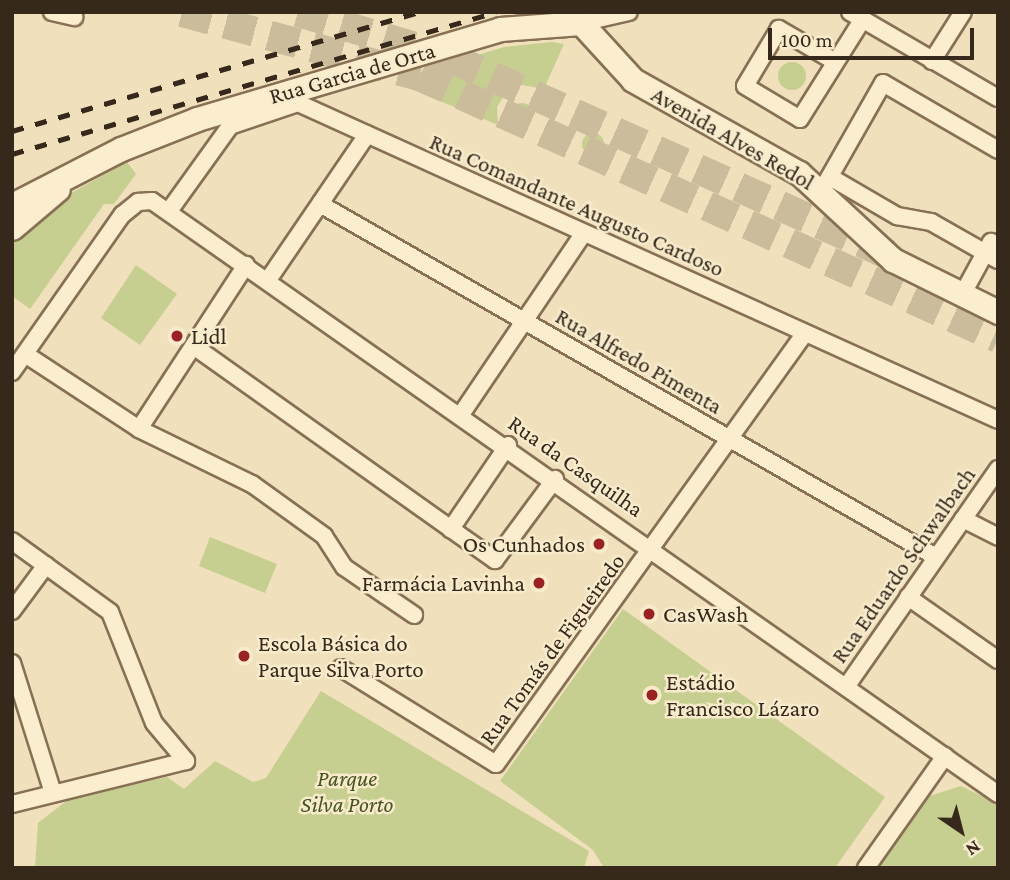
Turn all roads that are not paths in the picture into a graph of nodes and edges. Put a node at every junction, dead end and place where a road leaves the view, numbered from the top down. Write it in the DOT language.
graph roads {
  1 [pos="963,12"];
  2 [pos="54,13"];
  3 [pos="627,13"];
  4 [pos="856,16"];
  5 [pos="74,17"];
  6 [pos="581,23"];
  7 [pos="601,42"];
  8 [pos="834,61"];
  9 [pos="932,61"];
  10 [pos="998,98"];
  11 [pos="367,135"];
  12 [pos="998,150"];
  13 [pos="83,168"];
  14 [pos="826,184"];
  15 [pos="320,204"];
  16 [pos="12,205"];
  17 [pos="169,211"];
  18 [pos="12,228"];
  19 [pos="584,233"];
  20 [pos="991,252"];
  21 [pos="246,265"];
  22 [pos="268,280"];
  23 [pos="961,297"];
  24 [pos="998,312"];
  25 [pos="526,322"];
  26 [pos="805,333"];
  27 [pos="195,347"];
  28 [pos="25,354"];
  29 [pos="12,372"];
  30 [pos="461,413"];
  31 [pos="998,420"];
  32 [pos="139,429"];
  33 [pos="730,439"];
  34 [pos="508,445"];
  35 [pos="998,469"];
  36 [pos="555,479"];
  37 [pos="963,519"];
  38 [pos="451,529"];
  39 [pos="998,537"];
  40 [pos="12,541"];
  41 [pos="653,548"];
  42 [pos="936,558"];
  43 [pos="46,565"];
  44 [pos="908,597"];
  45 [pos="12,611"];
  46 [pos="414,615"];
  47 [pos="998,660"];
  48 [pos="12,663"];
  49 [pos="341,668"];
  50 [pos="846,687"];
  51 [pos="944,757"];
  52 [pos="53,793"];
  53 [pos="998,794"];
  54 [pos="12,804"];
  55 [pos="866,868"];
  1 -- 9 [label="street"];
  2 -- 5 [label="street"];
  3 -- 6 [label="street, Rua Garcia de Orta"];
  3 -- 7 [label="street"];
  4 -- 8 [label="street"];
  4 -- 9 [label="street"];
  6 -- 7 [label="street, Avenida Alves Redol"];
  6 -- 13 [label="street, Rua Garcia de Orta"];
  7 -- 14 [label="street, Avenida Alves Redol"];
  8 -- 8 [label="street"];
  9 -- 10 [label="street"];
  11 -- 15 [label="street"];
  11 -- 17 [label="street, Rua Comandante Augusto Cardoso"];
  11 -- 19 [label="street, Rua Comandante Augusto Cardoso"];
  12 -- 14 [label="street"];
  13 -- 16 [label="street, Rua Garcia de Orta"];
  13 -- 18 [label="street, Rua Garcia de Orta"];
  14 -- 20 [label="street"];
  14 -- 23 [label="street, Avenida Alves Redol"];
  15 -- 22 [label="street"];
  15 -- 25 [label="street, Rua Alfredo Pimenta"];
  17 -- 21 [label="street, Rua da Casquilha"];
  17 -- 28 [label="street, Rua da Casquilha"];
  19 -- 25 [label="street"];
  19 -- 26 [label="street, Rua Comandante Augusto Cardoso"];
  20 -- 23 [label="street"];
  21 -- 22 [label="street, Rua da Casquilha"];
  21 -- 27 [label="street"];
  22 -- 30 [label="street, Rua da Casquilha"];
  23 -- 24 [label="street, Avenida Alves Redol"];
  25 -- 30 [label="street"];
  25 -- 33 [label="street, Rua Alfredo Pimenta"];
  26 -- 31 [label="street, Rua Comandante Augusto Cardoso"];
  26 -- 33 [label="street"];
  27 -- 32 [label="street"];
  27 -- 38 [label="street"];
  28 -- 29 [label="street"];
  28 -- 32 [label="street"];
  30 -- 34 [label="street, Rua da Casquilha"];
  32 -- 46 [label="street"];
  33 -- 41 [label="street"];
  33 -- 42 [label="street, Rua Alfredo Pimenta"];
  34 -- 36 [label="street, Rua da Casquilha"];
  34 -- 38 [label="street"];
  35 -- 37 [label="street, Rua Eduardo Schwalbach"];
  36 -- 38 [label="street"];
  36 -- 41 [label="street, Rua da Casquilha"];
  37 -- 39 [label="street"];
  37 -- 42 [label="street, Rua Eduardo Schwalbach"];
  40 -- 43 [label="street"];
  41 -- 49 [label="street, Rua Tomás de Figueiredo"];
  41 -- 50 [label="street, Rua da Casquilha"];
  42 -- 44 [label="street, Rua Eduardo Schwalbach"];
  43 -- 45 [label="street"];
  43 -- 52 [label="street"];
  44 -- 47 [label="street"];
  44 -- 50 [label="street, Rua Eduardo Schwalbach"];
  48 -- 52 [label="street"];
  50 -- 51 [label="street, Rua da Casquilha"];
  51 -- 53 [label="street, Rua da Casquilha"];
  51 -- 55 [label="street"];
  52 -- 54 [label="street"];
}
